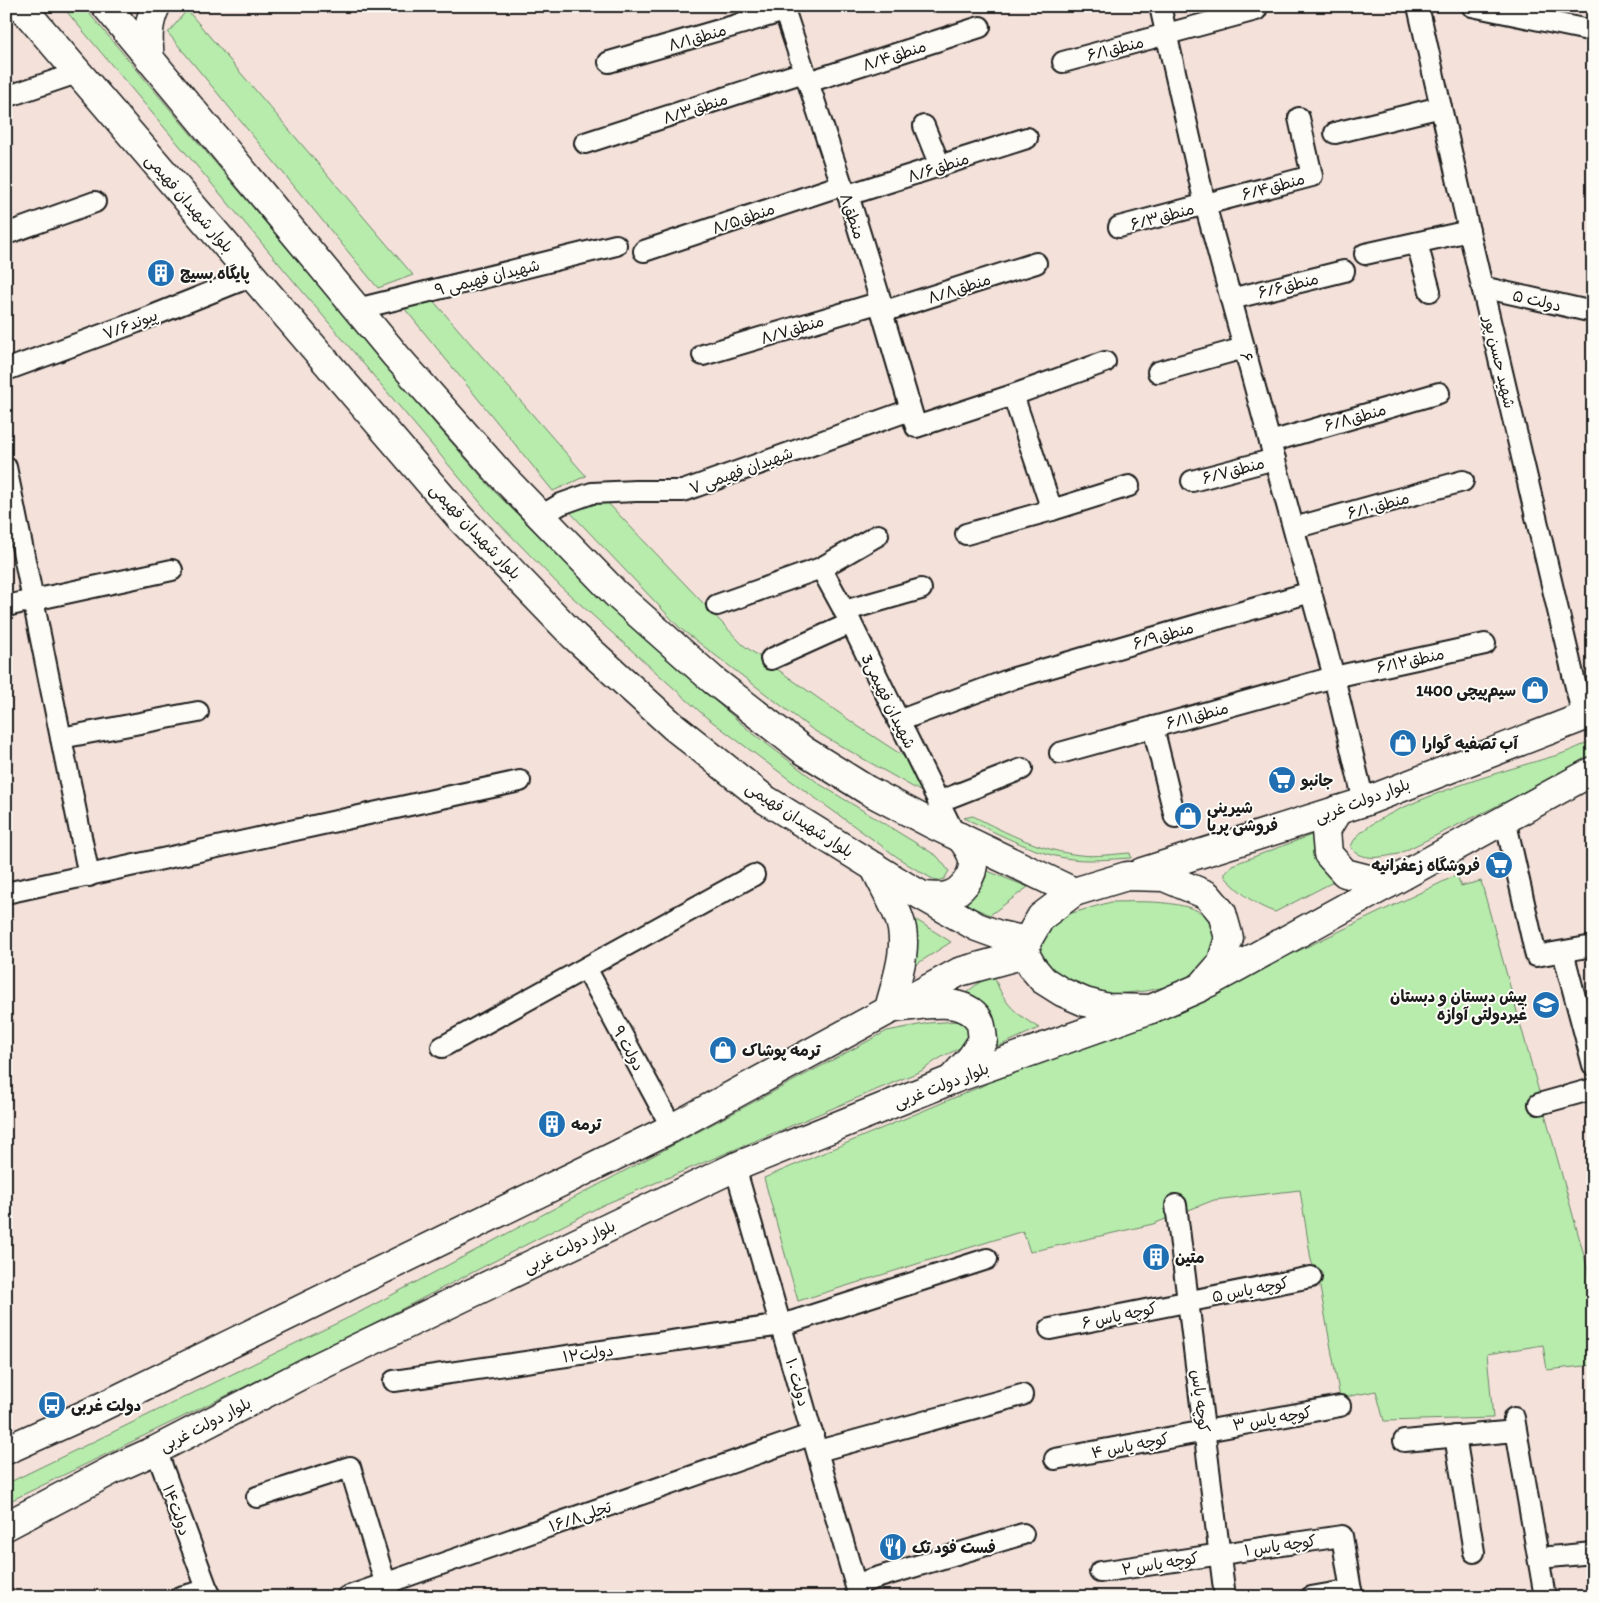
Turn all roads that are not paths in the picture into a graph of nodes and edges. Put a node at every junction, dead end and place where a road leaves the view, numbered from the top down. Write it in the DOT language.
graph roads {
  1 [pos="21,6"];
  2 [pos="106,6"];
  3 [pos="156,6"];
  4 [pos="1160,6"];
  5 [pos="1418,6"];
  6 [pos="1472,6"];
  7 [pos="784,9"];
  8 [pos="1256,10"];
  9 [pos="980,27"];
  10 [pos="1593,31"];
  11 [pos="1166,35"];
  12 [pos="150,60"];
  13 [pos="609,62"];
  14 [pos="1063,62"];
  15 [pos="78,72"];
  16 [pos="806,77"];
  17 [pos="6,97"];
  18 [pos="1441,107"];
  19 [pos="1299,118"];
  20 [pos="924,126"];
  21 [pos="1335,133"];
  22 [pos="1028,138"];
  23 [pos="585,143"];
  24 [pos="940,166"];
  25 [pos="845,190"];
  26 [pos="95,202"];
  27 [pos="1205,204"];
  28 [pos="1119,227"];
  29 [pos="1469,231"];
  30 [pos="6,234"];
  31 [pos="1417,243"];
  32 [pos="616,245"];
  33 [pos="644,251"];
  34 [pos="1366,254"];
  35 [pos="1036,263"];
  36 [pos="1344,271"];
  37 [pos="252,276"];
  38 [pos="1482,287"];
  39 [pos="1430,291"];
  40 [pos="1231,299"];
  41 [pos="882,307"];
  42 [pos="357,310"];
  43 [pos="1593,312"];
  44 [pos="1244,348"];
  45 [pos="703,355"];
  46 [pos="1105,362"];
  47 [pos="6,370"];
  48 [pos="1158,372"];
  49 [pos="1439,393"];
  50 [pos="1013,396"];
  51 [pos="913,419"];
  52 [pos="1273,451"];
  53 [pos="6,468"];
  54 [pos="1192,481"];
  55 [pos="1463,481"];
  56 [pos="1129,486"];
  57 [pos="1052,510"];
  58 [pos="541,516"];
  59 [pos="12,522"];
  60 [pos="1294,528"];
  61 [pos="966,534"];
  62 [pos="878,535"];
  63 [pos="821,568"];
  64 [pos="172,570"];
  65 [pos="922,589"];
  66 [pos="1312,592"];
  67 [pos="33,601"];
  68 [pos="717,605"];
  69 [pos="6,606"];
  70 [pos="848,617"];
  71 [pos="1485,644"];
  72 [pos="771,659"];
  73 [pos="1334,677"];
  74 [pos="198,712"];
  75 [pos="1588,714"];
  76 [pos="898,721"];
  77 [pos="1153,727"];
  78 [pos="61,738"];
  79 [pos="1060,753"];
  80 [pos="1022,769"];
  81 [pos="1593,771"];
  82 [pos="520,781"];
  83 [pos="938,802"];
  84 [pos="1364,802"];
  85 [pos="1338,810"];
  86 [pos="1175,817"];
  87 [pos="1505,819"];
  88 [pos="957,836"];
  89 [pos="874,866"];
  90 [pos="754,875"];
  91 [pos="89,876"];
  92 [pos="1127,876"];
  93 [pos="1388,884"];
  94 [pos="1074,892"];
  95 [pos="6,893"];
  96 [pos="923,896"];
  97 [pos="1593,946"];
  98 [pos="1026,948"];
  99 [pos="1563,952"];
  100 [pos="586,968"];
  101 [pos="1200,988"];
  102 [pos="889,1009"];
  103 [pos="1151,1009"];
  104 [pos="442,1047"];
  105 [pos="1593,1065"];
  106 [pos="952,1080"];
  107 [pos="1593,1089"];
  108 [pos="1539,1104"];
  109 [pos="672,1128"];
  110 [pos="735,1167"];
  111 [pos="1176,1205"];
  112 [pos="987,1259"];
  113 [pos="1312,1277"];
  114 [pos="1188,1301"];
  115 [pos="782,1325"];
  116 [pos="1050,1329"];
  117 [pos="394,1381"];
  118 [pos="1022,1396"];
  119 [pos="1340,1406"];
  120 [pos="1204,1430"];
  121 [pos="1455,1436"];
  122 [pos="1404,1440"];
  123 [pos="816,1442"];
  124 [pos="6,1450"];
  125 [pos="156,1450"];
  126 [pos="1055,1459"];
  127 [pos="257,1497"];
  128 [pos="6,1526"];
  129 [pos="1023,1534"];
  130 [pos="1474,1552"];
  131 [pos="1593,1553"];
  132 [pos="1219,1554"];
  133 [pos="1550,1557"];
  134 [pos="1100,1572"];
  135 [pos="388,1590"];
  136 [pos="858,1590"];
  137 [pos="1352,1593"];
  138 [pos="209,1594"];
  139 [pos="180,1597"];
  140 [pos="347,1597"];
  141 [pos="1225,1597"];
  142 [pos="1311,1597"];
  143 [pos="1545,1597"];
  1 -- 15 [label="main road, بلوار شهیدان فهیمی"];
  2 -- 12 [label="main road"];
  3 -- 12 [label="main road"];
  4 -- 11 [label="street, ۶"];
  5 -- 18 [label="street, شهید حسن پور"];
  6 -- 10 [label="street"];
  7 -- 13 [label="street, منطق۸/۱"];
  7 -- 16 [label="street, منطق۸"];
  8 -- 11 [label="street, منطق۶/۱"];
  9 -- 16 [label="street, منطق۸/۴"];
  11 -- 14 [label="street, منطق۶/۱"];
  11 -- 27 [label="street, ۶"];
  12 -- 42 [label="main road"];
  15 -- 17 [label="street"];
  15 -- 37 [label="main road, بلوار شهیدان فهیمی"];
  16 -- 23 [label="street, منطق۸/۳"];
  16 -- 25 [label="street, منطق۸"];
  18 -- 21 [label="street"];
  18 -- 29 [label="street, شهید حسن پور"];
  19 -- 27 [label="street, منطق۶/۴"];
  20 -- 24 [label="street"];
  22 -- 24 [label="street, منطق۸/۶"];
  24 -- 25 [label="street, منطق۸/۶"];
  25 -- 33 [label="street, منطق۸/۵"];
  25 -- 41 [label="street, منطق۸"];
  26 -- 30 [label="street"];
  27 -- 28 [label="street, منطق۶/۳"];
  27 -- 40 [label="street, ۶"];
  29 -- 31 [label="street"];
  29 -- 38 [label="street, شهید حسن پور"];
  31 -- 34 [label="street"];
  31 -- 39 [label="street"];
  32 -- 42 [label="street, شهیدان فهیمی ۹"];
  35 -- 41 [label="street, منطق۸/۸"];
  36 -- 40 [label="street, منطق۶/۶"];
  37 -- 47 [label="street, پیوند۷/۶"];
  37 -- 89 [label="main road, بلوار شهیدان فهیمی"];
  38 -- 43 [label="street, ۵ دولت"];
  38 -- 75 [label="street, شهید حسن پور"];
  40 -- 44 [label="street, ۶"];
  41 -- 45 [label="street, منطق۸/۷"];
  41 -- 51 [label="street, منطق۸"];
  42 -- 58 [label="main road"];
  44 -- 48 [label="street"];
  44 -- 52 [label="street, ۶"];
  46 -- 50 [label="street, شهیدان فهیمی ۷"];
  49 -- 52 [label="street, منطق۶/۸"];
  50 -- 51 [label="street, شهیدان فهیمی ۷"];
  50 -- 57 [label="street"];
  51 -- 58 [label="street, شهیدان فهیمی ۷"];
  52 -- 54 [label="street, منطق۶/۷"];
  52 -- 60 [label="street, ۶"];
  53 -- 59 [label="street"];
  55 -- 60 [label="street, منطق۶/۱۰"];
  56 -- 57 [label="street"];
  57 -- 61 [label="street"];
  58 -- 88 [label="main road"];
  59 -- 67 [label="street"];
  60 -- 66 [label="street, ۶"];
  62 -- 63 [label="street"];
  63 -- 68 [label="street"];
  63 -- 70 [label="street, 3شهیدان فهیمی"];
  64 -- 67 [label="street"];
  65 -- 70 [label="street"];
  66 -- 73 [label="street, ۶"];
  66 -- 76 [label="street, منطق۶/۹"];
  67 -- 69 [label="street"];
  67 -- 78 [label="street"];
  70 -- 72 [label="street"];
  70 -- 76 [label="street, 3شهیدان فهیمی"];
  71 -- 73 [label="street, منطق۶/۱۲"];
  73 -- 77 [label="street, منطق۶/۱۱"];
  73 -- 84 [label="street, ۶"];
  74 -- 78 [label="street"];
  75 -- 84 [label="main road, بلوار دولت غربی"];
  76 -- 83 [label="street, 3شهیدان فهیمی"];
  77 -- 79 [label="street, منطق۶/۱۱"];
  77 -- 86 [label="street"];
  78 -- 91 [label="street"];
  80 -- 83 [label="street"];
  81 -- 87 [label="main road"];
  82 -- 91 [label="street"];
  83 -- 88 [label="street, 3شهیدان فهیمی"];
  84 -- 85 [label="main road, بلوار دولت غربی"];
  85 -- 92 [label="main road, بلوار دولت غربی"];
  85 -- 93 [label="main road"];
  87 -- 93 [label="main road"];
  87 -- 99 [label="street"];
  88 -- 94 [label="main road"];
  88 -- 96 [label="main road"];
  89 -- 96 [label="main road, بلوار شهیدان فهیمی"];
  89 -- 102 [label="main road"];
  90 -- 100 [label="street"];
  91 -- 95 [label="street"];
  92 -- 94 [label="main road"];
  92 -- 101 [label="main road"];
  93 -- 101 [label="main road"];
  94 -- 98 [label="main road"];
  96 -- 98 [label="main road, بلوار شهیدان فهیمی"];
  97 -- 99 [label="street"];
  98 -- 102 [label="main road"];
  98 -- 103 [label="main road"];
  99 -- 105 [label="street"];
  100 -- 104 [label="street"];
  100 -- 109 [label="street, ۹ دولت"];
  101 -- 103 [label="main road"];
  102 -- 106 [label="main road"];
  102 -- 109 [label="main road"];
  103 -- 106 [label="main road, بلوار دولت غربی"];
  106 -- 110 [label="main road, بلوار دولت غربی"];
  107 -- 108 [label="street"];
  109 -- 124 [label="main road"];
  110 -- 115 [label="street, ۱۰ دولت"];
  110 -- 125 [label="main road, بلوار دولت غربی"];
  111 -- 114 [label="street, کوچه یاس"];
  112 -- 115 [label="street, ۱۲دولت"];
  113 -- 114 [label="street, کوچه یاس ۵"];
  114 -- 116 [label="street, کوچه یاس ۶"];
  114 -- 120 [label="street, کوچه یاس"];
  115 -- 117 [label="street, ۱۲دولت"];
  115 -- 123 [label="street, ۱۰ دولت"];
  118 -- 123 [label="street, تجلی۱۶/۸"];
  119 -- 120 [label="street, کوچه یاس ۳"];
  120 -- 126 [label="street, کوچه یاس ۴"];
  120 -- 132 [label="street, کوچه یاس"];
  121 -- 122 [label="street"];
  121 -- 130 [label="street"];
  121 -- 143 [label="street"];
  123 -- 135 [label="street, تجلی۱۶/۸"];
  123 -- 136 [label="street, ۱۰ دولت"];
  125 -- 128 [label="main road, بلوار دولت غربی"];
  125 -- 138 [label="street, ۱۴دولت"];
  127 -- 135 [label="street"];
  129 -- 136 [label="street"];
  131 -- 133 [label="street"];
  132 -- 134 [label="street, کوچه یاس ۲"];
  132 -- 137 [label="street, کوچه یاس ۱"];
  132 -- 141 [label="street, کوچه یاس"];
  135 -- 140 [label="street, تجلی۱۶/۸"];
  137 -- 142 [label="street"];
  138 -- 139 [label="street"];
}
